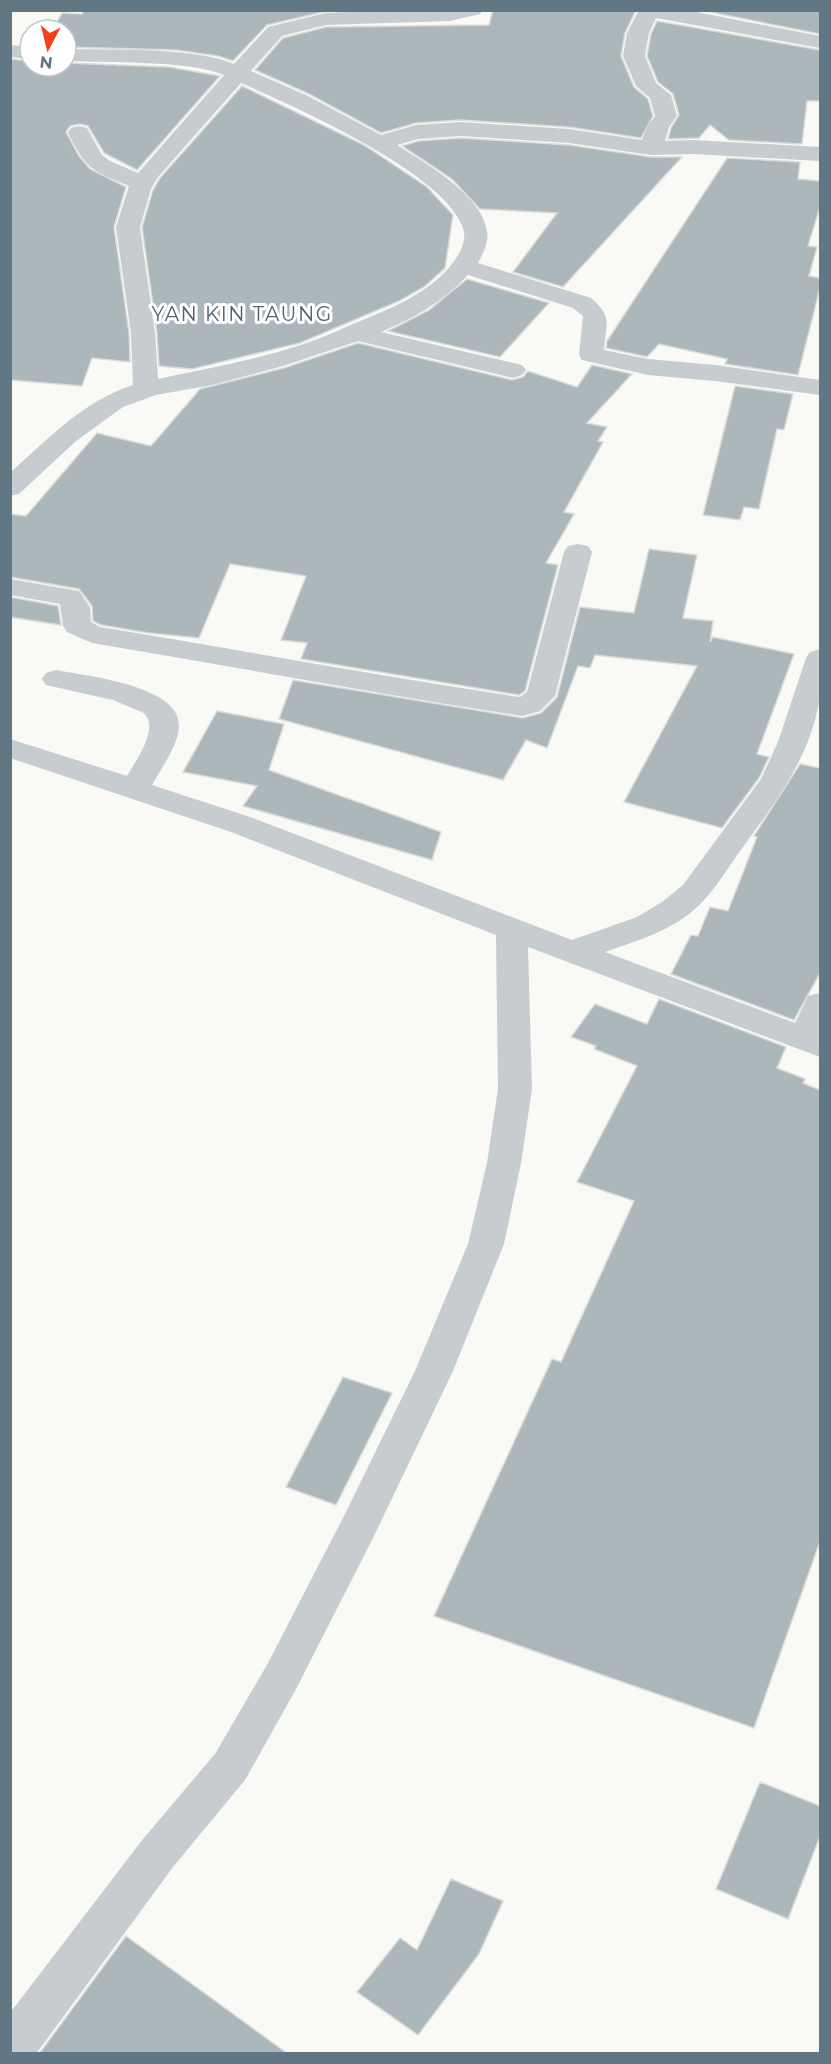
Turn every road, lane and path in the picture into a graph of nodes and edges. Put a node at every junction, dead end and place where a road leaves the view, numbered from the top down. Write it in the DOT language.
graph roads {
  1 [pos="285,10"];
  2 [pos="473,10"];
  3 [pos="275,31"];
  4 [pos="820,42"];
  5 [pos="78,56"];
  6 [pos="237,74"];
  7 [pos="79,133"];
  8 [pos="379,143"];
  9 [pos="651,148"];
  10 [pos="820,154"];
  11 [pos="142,183"];
  12 [pos="464,266"];
  13 [pos="354,333"];
  14 [pos="513,370"];
  15 [pos="820,388"];
  16 [pos="146,390"];
  17 [pos="10,488"];
  18 [pos="578,552"];
  19 [pos="10,587"];
  20 [pos="820,658"];
  21 [pos="56,679"];
  22 [pos="10,748"];
  23 [pos="135,789"];
  24 [pos="512,929"];
  25 [pos="572,952"];
  26 [pos="820,1004"];
  27 [pos="812,1042"];
  28 [pos="11,2054"];
  1 -- 3 [label="street"];
  2 -- 3 [label="street"];
  3 -- 6 [label="street"];
  4 -- 9 [label="street"];
  5 -- 6 [label="street"];
  6 -- 8 [label="street"];
  6 -- 11 [label="street"];
  7 -- 11 [label="street"];
  8 -- 9 [label="street"];
  8 -- 12 [label="street"];
  9 -- 10 [label="street"];
  11 -- 16 [label="street"];
  12 -- 13 [label="street"];
  12 -- 15 [label="street"];
  13 -- 14 [label="street"];
  13 -- 16 [label="street"];
  16 -- 17 [label="street"];
  18 -- 19 [label="street"];
  20 -- 25 [label="street"];
  21 -- 23 [label="street"];
  22 -- 23 [label="street"];
  23 -- 24 [label="street"];
  24 -- 25 [label="street"];
  24 -- 28 [label="street"];
  25 -- 27 [label="street"];
  26 -- 27 [label="street"];
}
